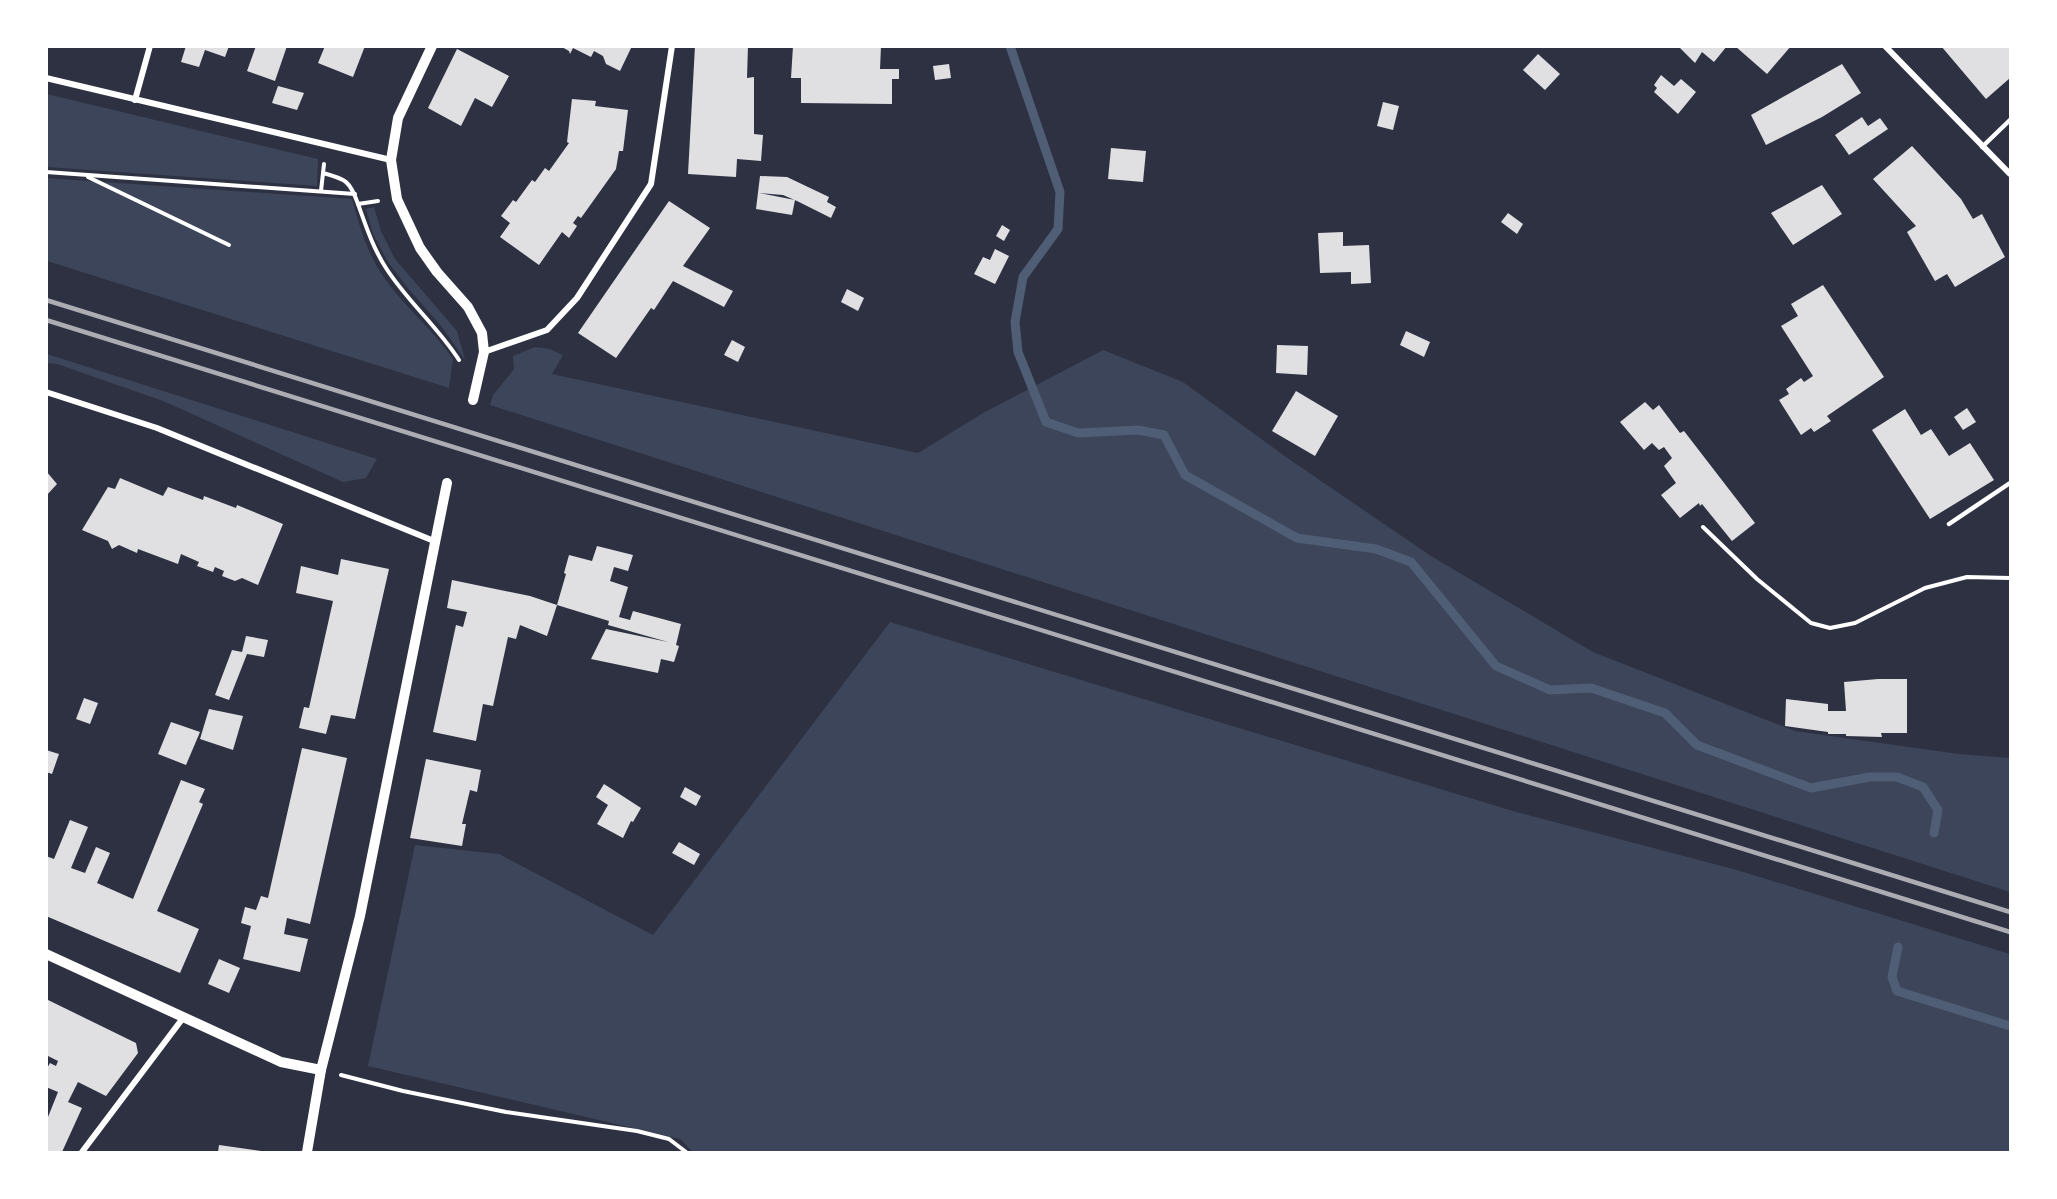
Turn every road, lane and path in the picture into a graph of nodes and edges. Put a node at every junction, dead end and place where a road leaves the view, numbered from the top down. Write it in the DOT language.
graph roads {
  1 [pos="150,46"];
  2 [pos="432,46"];
  3 [pos="672,46"];
  4 [pos="1885,46"];
  5 [pos="46,78"];
  6 [pos="135,100"];
  7 [pos="2010,120"];
  8 [pos="327,145"];
  9 [pos="1982,147"];
  10 [pos="391,160"];
  11 [pos="46,172"];
  12 [pos="323,173"];
  13 [pos="2010,174"];
  14 [pos="85,175"];
  15 [pos="321,192"];
  16 [pos="358,204"];
  17 [pos="229,245"];
  18 [pos="484,352"];
  19 [pos="479,379"];
  20 [pos="46,393"];
  21 [pos="473,400"];
  22 [pos="447,483"];
  23 [pos="2010,483"];
  24 [pos="1948,524"];
  25 [pos="1703,527"];
  26 [pos="434,541"];
  27 [pos="2010,578"];
  28 [pos="46,954"];
  29 [pos="183,1018"];
  30 [pos="321,1070"];
  31 [pos="82,1152"];
  32 [pos="307,1152"];
  33 [pos="686,1152"];
  1 -- 6 [label="street"];
  2 -- 10 [label="street"];
  3 -- 18 [label="street"];
  4 -- 9 [label="street"];
  5 -- 6 [label="street"];
  6 -- 8 [label="street"];
  7 -- 9 [label="lane"];
  8 -- 10 [label="street"];
  8 -- 12 [label="path"];
  9 -- 13 [label="street"];
  10 -- 18 [label="street"];
  11 -- 14 [label="path"];
  12 -- 15 [label="path"];
  12 -- 15 [label="path"];
  14 -- 15 [label="path"];
  14 -- 17 [label="path"];
  16 -- 19 [label="path"];
  18 -- 19 [label="street"];
  19 -- 21 [label="street"];
  20 -- 26 [label="street"];
  22 -- 26 [label="street"];
  23 -- 24 [label="lane"];
  25 -- 27 [label="path"];
  26 -- 30 [label="street"];
  28 -- 29 [label="street"];
  29 -- 30 [label="street"];
  29 -- 31 [label="street"];
  30 -- 32 [label="street"];
  30 -- 33 [label="path"];
}
